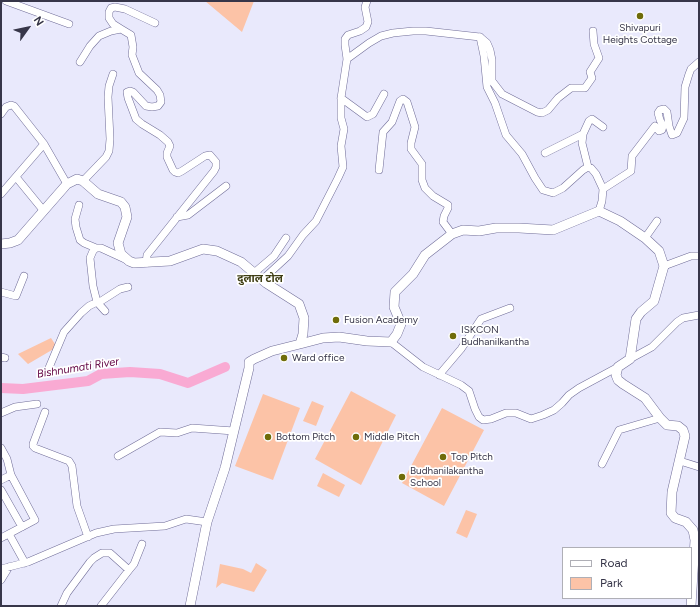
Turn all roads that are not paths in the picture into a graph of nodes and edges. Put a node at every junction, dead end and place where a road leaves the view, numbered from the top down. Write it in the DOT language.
graph roads {
  1 [pos="6,1"];
  2 [pos="366,4"];
  3 [pos="155,23"];
  4 [pos="69,24"];
  5 [pos="121,29"];
  6 [pos="593,31"];
  7 [pos="480,37"];
  8 [pos="347,59"];
  9 [pos="80,62"];
  10 [pos="699,62"];
  11 [pos="113,74"];
  12 [pos="384,94"];
  13 [pos="340,98"];
  14 [pos="1,114"];
  15 [pos="603,127"];
  16 [pos="583,134"];
  17 [pos="44,144"];
  18 [pos="545,153"];
  19 [pos="588,167"];
  20 [pos="379,170"];
  21 [pos="16,176"];
  22 [pos="83,181"];
  23 [pos="67,184"];
  24 [pos="226,186"];
  25 [pos="603,189"];
  26 [pos="1,194"];
  27 [pos="78,205"];
  28 [pos="43,210"];
  29 [pos="599,210"];
  30 [pos="177,217"];
  31 [pos="657,221"];
  32 [pos="452,234"];
  33 [pos="286,238"];
  34 [pos="645,238"];
  35 [pos="1,244"];
  36 [pos="96,248"];
  37 [pos="699,256"];
  38 [pos="129,261"];
  39 [pos="146,263"];
  40 [pos="664,266"];
  41 [pos="254,273"];
  42 [pos="24,276"];
  43 [pos="262,280"];
  44 [pos="128,287"];
  45 [pos="1,292"];
  46 [pos="97,303"];
  47 [pos="510,308"];
  48 [pos="105,311"];
  49 [pos="699,315"];
  50 [pos="391,342"];
  51 [pos="300,344"];
  52 [pos="630,359"];
  53 [pos="618,367"];
  54 [pos="48,370"];
  55 [pos="439,375"];
  56 [pos="37,404"];
  57 [pos="45,412"];
  58 [pos="1,413"];
  59 [pos="660,418"];
  60 [pos="234,431"];
  61 [pos="1,448"];
  62 [pos="118,456"];
  63 [pos="4,460"];
  64 [pos="680,461"];
  65 [pos="602,464"];
  66 [pos="699,467"];
  67 [pos="11,475"];
  68 [pos="1,480"];
  69 [pos="1,490"];
  70 [pos="207,522"];
  71 [pos="22,527"];
  72 [pos="9,534"];
  73 [pos="88,537"];
  74 [pos="1,538"];
  75 [pos="142,544"];
  76 [pos="697,548"];
  77 [pos="25,563"];
  78 [pos="9,568"];
  79 [pos="1,569"];
  80 [pos="129,570"];
  81 [pos="1,580"];
  82 [pos="692,596"];
  83 [pos="61,606"];
  84 [pos="101,606"];
  85 [pos="190,606"];
  1 -- 4 [label="street"];
  2 -- 8 [label="street"];
  3 -- 5 [label="street"];
  5 -- 9 [label="street"];
  5 -- 30 [label="street"];
  6 -- 7 [label="street"];
  7 -- 8 [label="street"];
  7 -- 19 [label="street"];
  8 -- 13 [label="street"];
  10 -- 25 [label="street"];
  11 -- 22 [label="street"];
  12 -- 13 [label="street"];
  13 -- 43 [label="street"];
  14 -- 17 [label="street"];
  15 -- 16 [label="street"];
  16 -- 18 [label="street"];
  16 -- 19 [label="street"];
  17 -- 21 [label="street"];
  17 -- 23 [label="street"];
  19 -- 25 [label="street"];
  20 -- 32 [label="street"];
  21 -- 26 [label="street"];
  21 -- 28 [label="street"];
  22 -- 23 [label="street"];
  22 -- 38 [label="street"];
  23 -- 28 [label="street"];
  24 -- 30 [label="street"];
  25 -- 29 [label="street"];
  27 -- 36 [label="street"];
  28 -- 35 [label="street"];
  29 -- 32 [label="street"];
  29 -- 34 [label="street"];
  30 -- 39 [label="street"];
  31 -- 34 [label="street"];
  32 -- 50 [label="street"];
  33 -- 41 [label="street"];
  34 -- 40 [label="street"];
  36 -- 38 [label="street"];
  36 -- 46 [label="street"];
  37 -- 40 [label="street"];
  38 -- 39 [label="street"];
  39 -- 41 [label="street"];
  40 -- 52 [label="street"];
  41 -- 43 [label="street"];
  42 -- 45 [label="street"];
  43 -- 51 [label="street"];
  44 -- 46 [label="street"];
  46 -- 48 [label="street"];
  46 -- 54 [label="street"];
  47 -- 55 [label="street"];
  49 -- 52 [label="street"];
  50 -- 51 [label="street"];
  50 -- 55 [label="street"];
  51 -- 60 [label="street"];
  52 -- 53 [label="street"];
  53 -- 55 [label="street"];
  53 -- 59 [label="street"];
  56 -- 58 [label="street"];
  57 -- 73 [label="street"];
  59 -- 64 [label="street"];
  59 -- 65 [label="street"];
  60 -- 62 [label="street"];
  60 -- 70 [label="street"];
  61 -- 63 [label="street"];
  63 -- 67 [label="street"];
  64 -- 66 [label="street"];
  64 -- 76 [label="street"];
  67 -- 68 [label="street"];
  67 -- 71 [label="street"];
  69 -- 71 [label="street"];
  70 -- 73 [label="street"];
  70 -- 85 [label="street"];
  71 -- 72 [label="street"];
  72 -- 74 [label="street"];
  72 -- 77 [label="street"];
  73 -- 77 [label="street"];
  75 -- 80 [label="street"];
  76 -- 82 [label="street"];
  77 -- 78 [label="street"];
  78 -- 79 [label="street"];
  78 -- 81 [label="street"];
  80 -- 83 [label="street"];
  80 -- 84 [label="street"];
}
